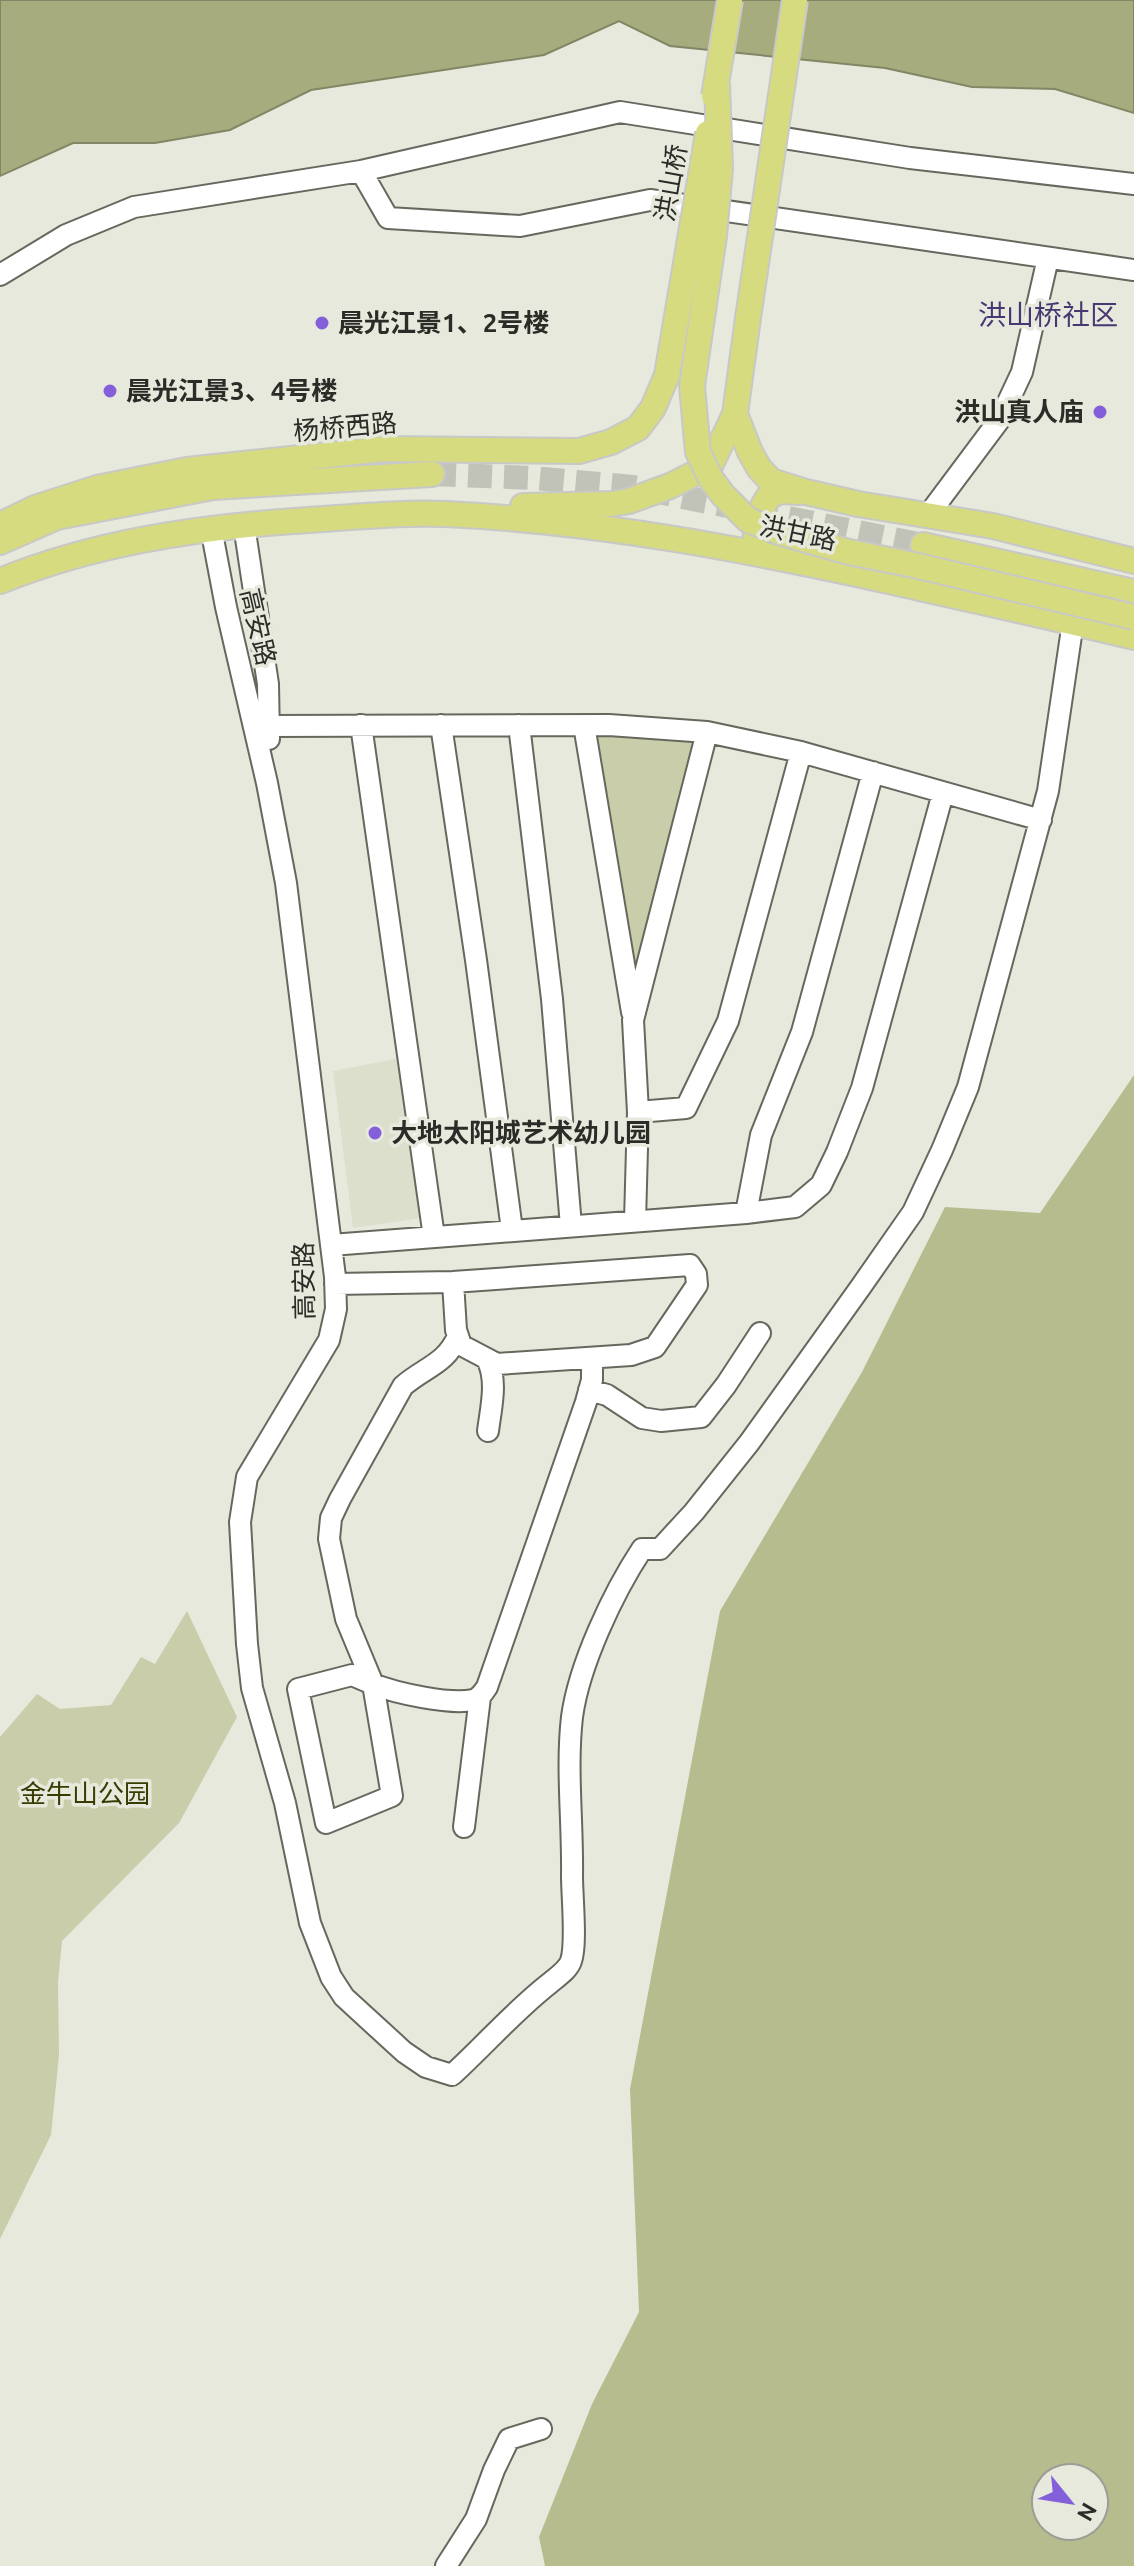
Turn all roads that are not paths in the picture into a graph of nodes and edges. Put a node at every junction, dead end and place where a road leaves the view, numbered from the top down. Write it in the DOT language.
graph roads {
  1 [pos="730,0"];
  2 [pos="795,0"];
  3 [pos="717,83"];
  4 [pos="361,171"];
  5 [pos="1134,184"];
  6 [pos="1048,258"];
  7 [pos="1134,270"];
  8 [pos="0,275"];
  9 [pos="667,375"];
  10 [pos="735,414"];
  11 [pos="432,474"];
  12 [pos="806,492"];
  13 [pos="445,514"];
  14 [pos="929,514"];
  15 [pos="0,525"];
  16 [pos="244,525"];
  17 [pos="211,528"];
  18 [pos="0,542"];
  19 [pos="923,545"];
  20 [pos="763,553"];
  21 [pos="1134,561"];
  22 [pos="0,581"];
  23 [pos="1134,592"];
  24 [pos="1134,617"];
  25 [pos="1073,622"];
  26 [pos="1134,637"];
  27 [pos="361,725"];
  28 [pos="441,725"];
  29 [pos="519,725"];
  30 [pos="584,725"];
  31 [pos="269,726"];
  32 [pos="707,732"];
  33 [pos="801,752"];
  34 [pos="873,772"];
  35 [pos="267,783"];
  36 [pos="943,793"];
  37 [pos="1041,820"];
  38 [pos="633,1020"];
  39 [pos="638,1112"];
  40 [pos="746,1213"];
  41 [pos="635,1221"];
  42 [pos="571,1226"];
  43 [pos="512,1230"];
  44 [pos="434,1237"];
  45 [pos="331,1245"];
  46 [pos="453,1282"];
  47 [pos="335,1284"];
  48 [pos="760,1333"];
  49 [pos="458,1336"];
  50 [pos="487,1359"];
  51 [pos="592,1359"];
  52 [pos="589,1390"];
  53 [pos="488,1431"];
  54 [pos="373,1684"];
  55 [pos="480,1697"];
  56 [pos="464,1827"];
  57 [pos="541,2429"];
  58 [pos="446,2566"];
  1 -- 3 [label="main road, 洪山桥, bridge"];
  2 -- 10 [label="main road, bridge"];
  3 -- 9 [label="main road, 洪山桥, bridge"];
  3 -- 24 [label="main road, bridge"];
  4 -- 5 [label="street"];
  4 -- 6 [label="street"];
  4 -- 8 [label="street"];
  6 -- 7 [label="street"];
  6 -- 14 [label="street"];
  9 -- 15 [label="main road, 杨桥西路"];
  10 -- 12 [label="main road, 洪甘路"];
  10 -- 13 [label="main road"];
  11 -- 18 [label="main road"];
  12 -- 14 [label="main road, 洪甘路"];
  12 -- 20 [label="main road"];
  13 -- 16 [label="main road"];
  13 -- 20 [label="main road, 洪甘路"];
  14 -- 21 [label="main road, 洪甘路"];
  16 -- 17 [label="main road"];
  16 -- 31 [label="street, 高安路"];
  17 -- 22 [label="main road"];
  17 -- 35 [label="street, 高安路"];
  19 -- 23 [label="main road"];
  20 -- 25 [label="main road, 洪甘路"];
  25 -- 26 [label="main road, 洪甘路"];
  25 -- 37 [label="street"];
  27 -- 28 [label="street"];
  27 -- 31 [label="street"];
  27 -- 44 [label="street"];
  28 -- 29 [label="street"];
  28 -- 43 [label="street"];
  29 -- 30 [label="street"];
  29 -- 42 [label="street"];
  30 -- 32 [label="street"];
  30 -- 38 [label="street"];
  31 -- 35 [label="street, 高安路"];
  32 -- 33 [label="street"];
  32 -- 38 [label="street"];
  33 -- 34 [label="street"];
  33 -- 39 [label="street"];
  34 -- 36 [label="street"];
  34 -- 40 [label="street"];
  35 -- 45 [label="street, 高安路"];
  36 -- 37 [label="street"];
  36 -- 40 [label="street"];
  37 -- 47 [label="street, 高安路"];
  38 -- 39 [label="street"];
  39 -- 41 [label="street"];
  40 -- 41 [label="street"];
  41 -- 42 [label="street"];
  42 -- 43 [label="street"];
  43 -- 44 [label="street"];
  44 -- 45 [label="street"];
  45 -- 47 [label="street, 高安路"];
  46 -- 47 [label="street"];
  46 -- 49 [label="street"];
  46 -- 51 [label="street"];
  48 -- 52 [label="street"];
  49 -- 50 [label="street"];
  49 -- 54 [label="street"];
  50 -- 51 [label="street"];
  50 -- 53 [label="street"];
  51 -- 52 [label="street"];
  52 -- 55 [label="street"];
  54 -- 54 [label="street"];
  54 -- 55 [label="street"];
  55 -- 56 [label="street"];
  57 -- 58 [label="street"];
}
